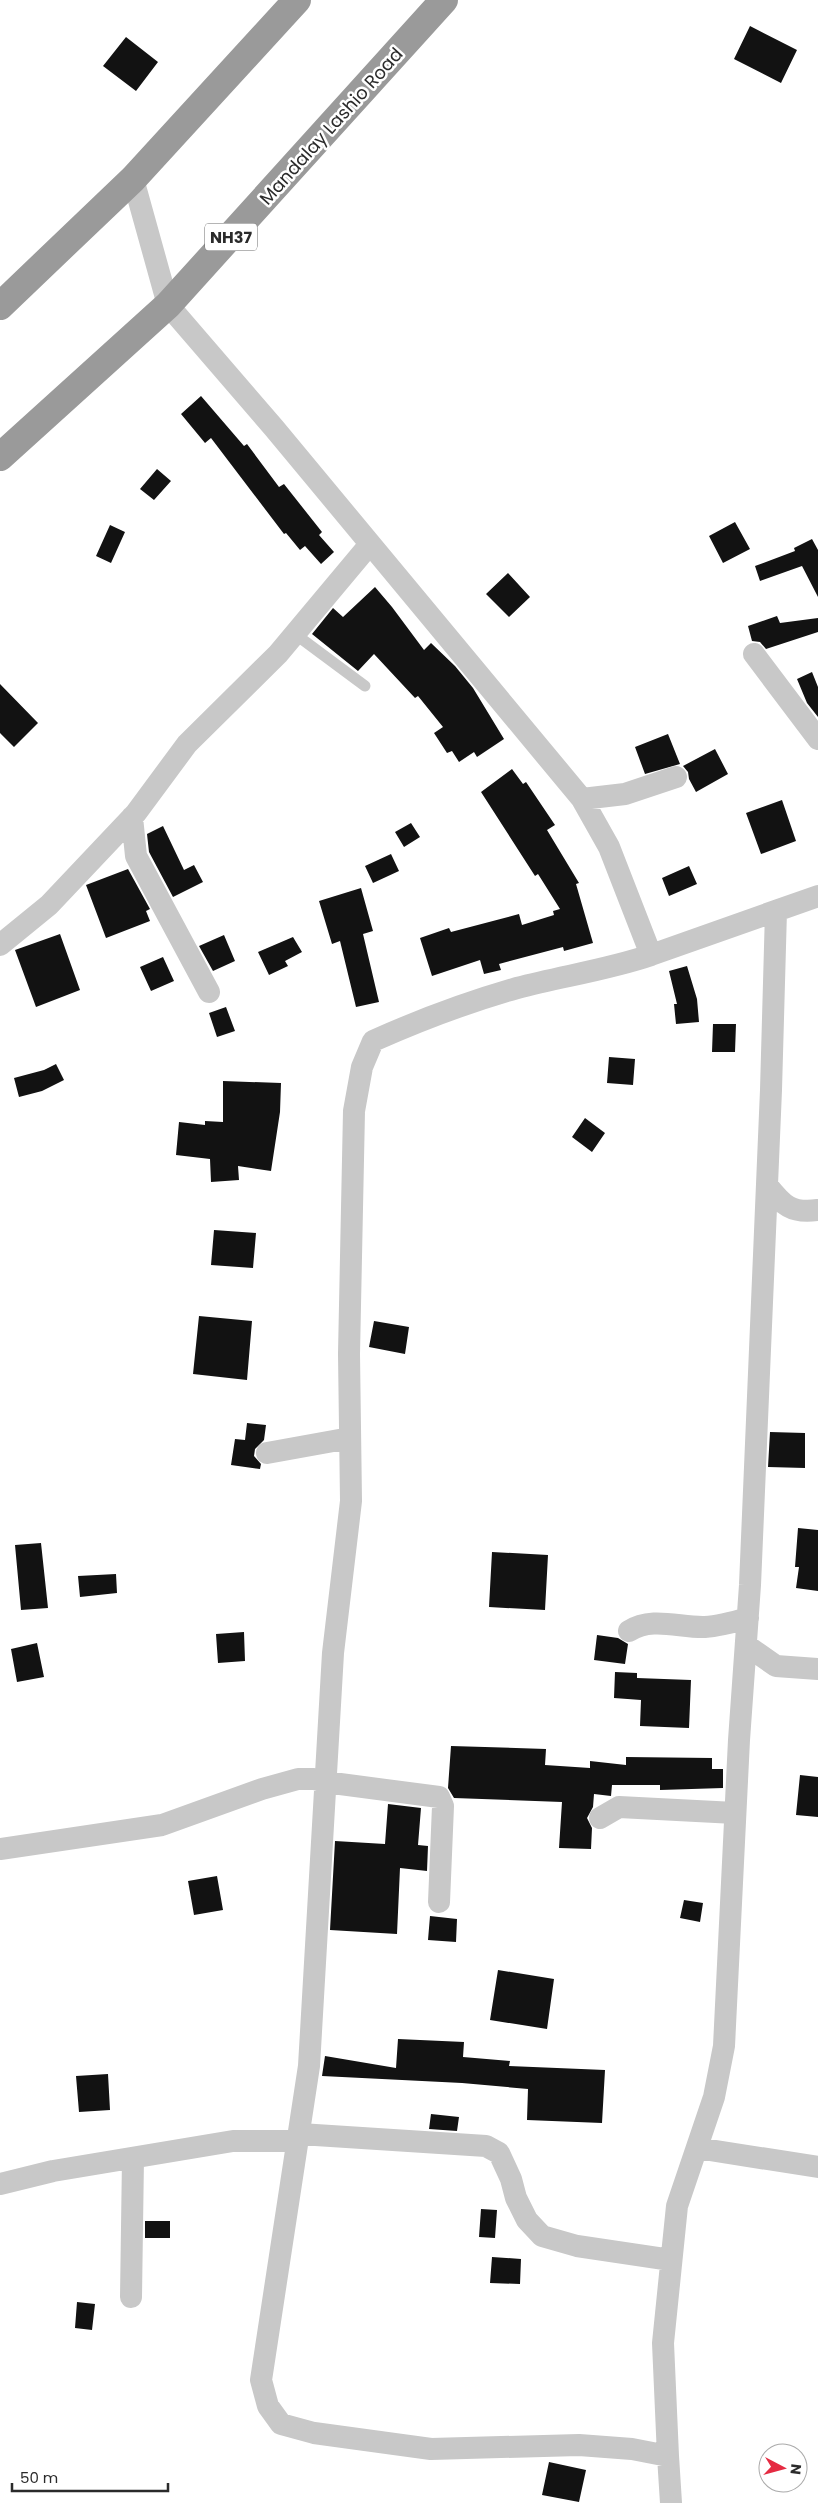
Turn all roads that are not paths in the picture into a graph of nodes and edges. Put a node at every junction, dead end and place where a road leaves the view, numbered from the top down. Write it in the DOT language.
graph roads {
  1 [pos="297,0"];
  2 [pos="444,0"];
  3 [pos="133,179"];
  4 [pos="168,305"];
  5 [pos="0,306"];
  6 [pos="0,457"];
  7 [pos="370,544"];
  8 [pos="295,634"];
  9 [pos="754,654"];
  10 [pos="364,686"];
  11 [pos="818,739"];
  12 [pos="676,777"];
  13 [pos="582,799"];
  14 [pos="132,817"];
  15 [pos="818,896"];
  16 [pos="776,911"];
  17 [pos="0,945"];
  18 [pos="651,955"];
  19 [pos="209,992"];
  20 [pos="767,1185"];
  21 [pos="818,1210"];
  22 [pos="350,1438"];
  23 [pos="267,1453"];
  24 [pos="748,1618"];
  25 [pos="629,1632"];
  26 [pos="746,1645"];
  27 [pos="818,1668"];
  28 [pos="326,1782"];
  29 [pos="735,1813"];
  30 [pos="600,1818"];
  31 [pos="0,1849"];
  32 [pos="438,1902"];
  33 [pos="299,2137"];
  34 [pos="697,2148"];
  35 [pos="133,2158"];
  36 [pos="818,2166"];
  37 [pos="0,2184"];
  38 [pos="671,2260"];
  39 [pos="131,2297"];
  40 [pos="668,2456"];
  41 [pos="671,2503"];
  1 -- 3 [label="highway"];
  2 -- 4 [label="highway, Mandalay Lashio Road / NH37"];
  3 -- 4 [label="street"];
  3 -- 5 [label="highway"];
  4 -- 6 [label="highway, Mandalay Lashio Road / NH37"];
  4 -- 7 [label="street"];
  7 -- 8 [label="street"];
  7 -- 13 [label="street"];
  8 -- 10 [label="lane"];
  8 -- 14 [label="street"];
  9 -- 11 [label="street"];
  12 -- 13 [label="street"];
  13 -- 18 [label="street"];
  14 -- 17 [label="street"];
  14 -- 19 [label="street"];
  15 -- 16 [label="street"];
  16 -- 18 [label="street"];
  16 -- 20 [label="street"];
  18 -- 22 [label="street"];
  20 -- 21 [label="street"];
  20 -- 24 [label="street"];
  22 -- 23 [label="street"];
  22 -- 28 [label="street"];
  24 -- 25 [label="street"];
  24 -- 26 [label="street"];
  26 -- 27 [label="street"];
  26 -- 29 [label="street"];
  28 -- 31 [label="street"];
  28 -- 32 [label="street"];
  28 -- 33 [label="street"];
  29 -- 30 [label="street"];
  29 -- 34 [label="street"];
  33 -- 35 [label="street"];
  33 -- 38 [label="street"];
  33 -- 40 [label="street"];
  34 -- 36 [label="street"];
  34 -- 38 [label="street"];
  35 -- 37 [label="street"];
  35 -- 39 [label="street"];
  38 -- 40 [label="street"];
  40 -- 41 [label="street"];
}
